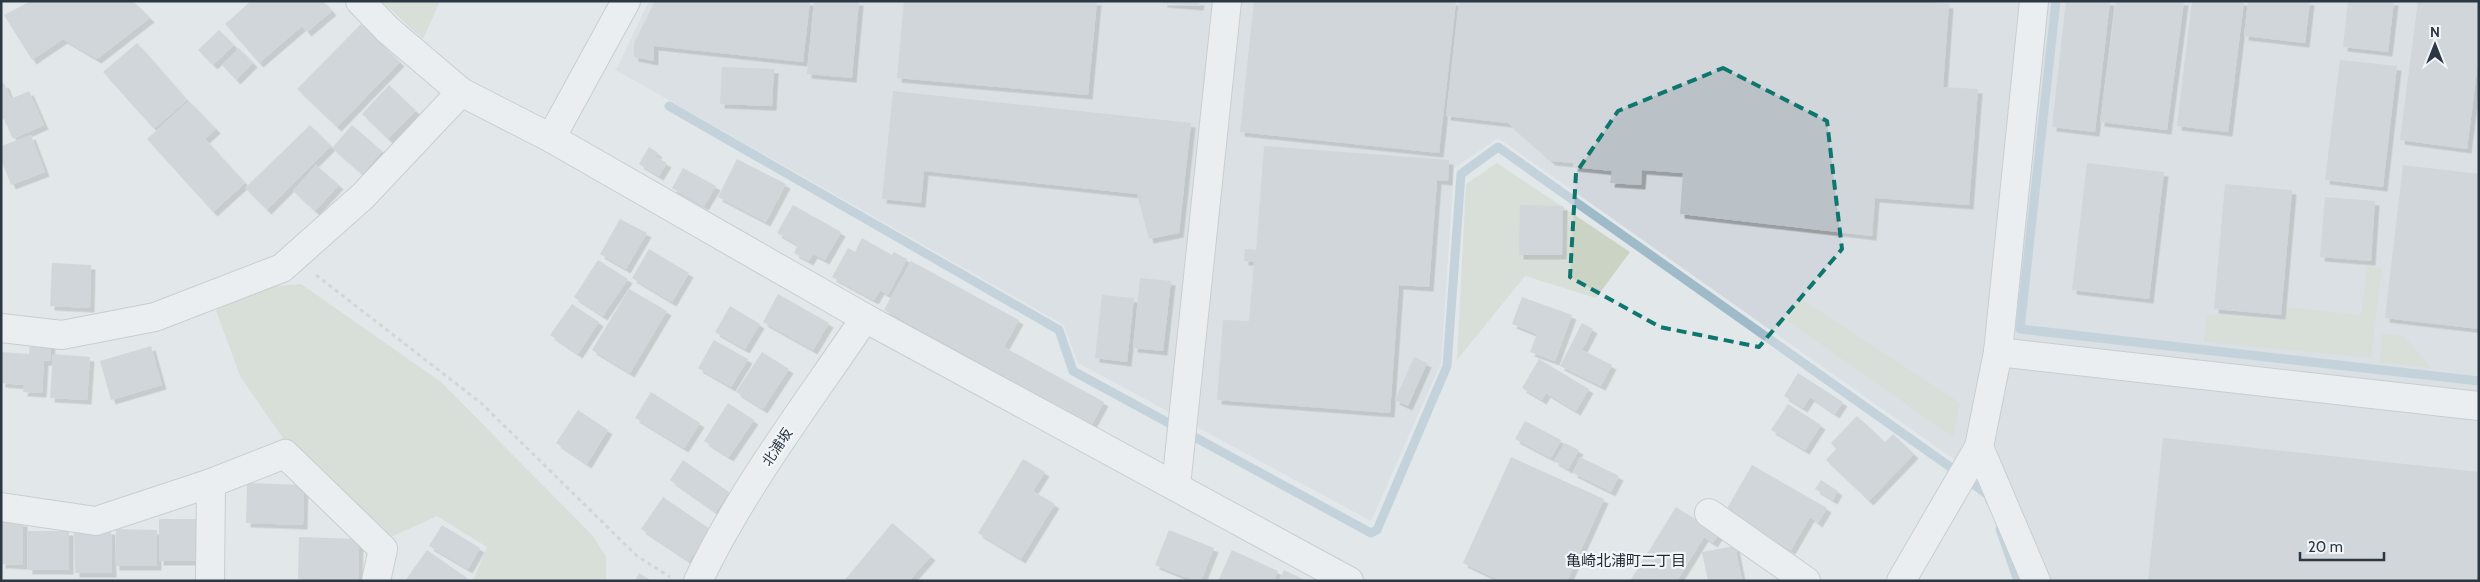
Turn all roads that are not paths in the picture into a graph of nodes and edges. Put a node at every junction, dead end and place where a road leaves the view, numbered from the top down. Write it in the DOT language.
graph roads {
  1 [pos="360,1"];
  2 [pos="626,1"];
  3 [pos="1227,1"];
  4 [pos="2034,1"];
  5 [pos="461,92"];
  6 [pos="552,138"];
  7 [pos="865,318"];
  8 [pos="1,328"];
  9 [pos="1998,352"];
  10 [pos="2479,406"];
  11 [pos="1968,467"];
  12 [pos="211,483"];
  13 [pos="1176,486"];
  14 [pos="1,507"];
  15 [pos="1709,513"];
  16 [pos="210,581"];
  17 [pos="376,581"];
  18 [pos="698,581"];
  19 [pos="1349,581"];
  20 [pos="1806,581"];
  21 [pos="1901,581"];
  22 [pos="2036,581"];
  1 -- 5 [label="street"];
  2 -- 6 [label="street"];
  3 -- 13 [label="street"];
  4 -- 9 [label="street"];
  5 -- 6 [label="street"];
  5 -- 8 [label="street"];
  6 -- 7 [label="street"];
  7 -- 13 [label="street"];
  7 -- 18 [label="street, 北浦坂"];
  9 -- 10 [label="street"];
  9 -- 11 [label="street"];
  11 -- 21 [label="street"];
  11 -- 22 [label="street"];
  12 -- 14 [label="street"];
  12 -- 16 [label="street"];
  12 -- 17 [label="street"];
  13 -- 19 [label="street"];
  15 -- 20 [label="street"];
}
